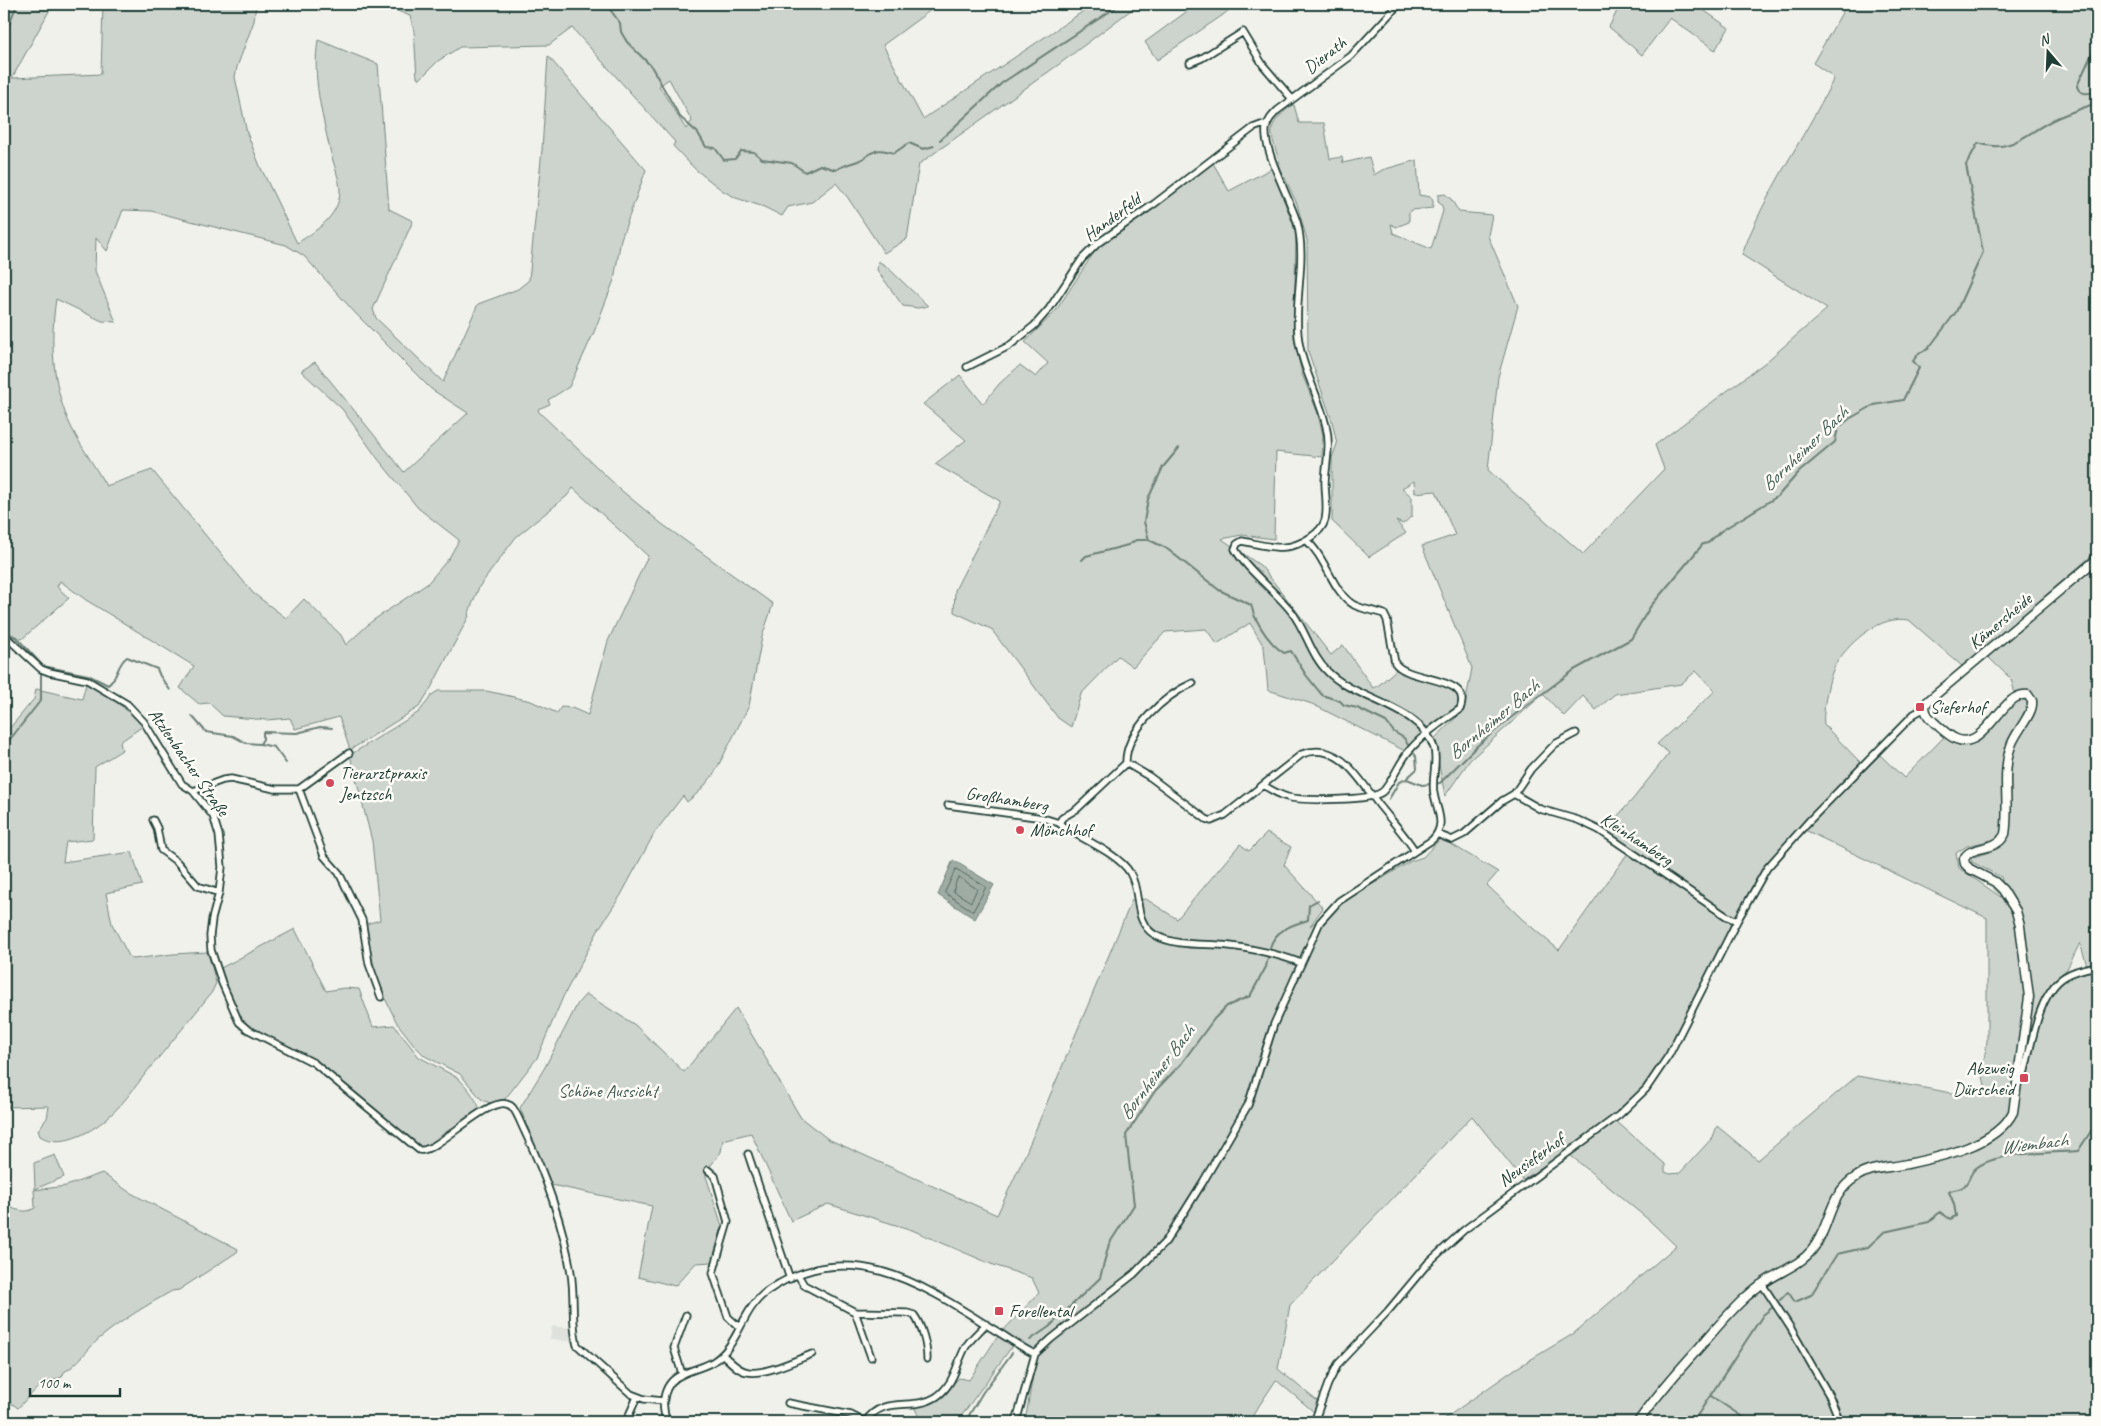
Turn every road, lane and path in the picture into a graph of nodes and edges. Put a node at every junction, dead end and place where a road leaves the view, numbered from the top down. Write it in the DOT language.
graph roads {
  1 [pos="1399,4"];
  2 [pos="1190,63"];
  3 [pos="1292,99"];
  4 [pos="1267,126"];
  5 [pos="968,367"];
  6 [pos="1306,540"];
  7 [pos="2097,560"];
  8 [pos="4,635"];
  9 [pos="1193,683"];
  10 [pos="1925,708"];
  11 [pos="1576,733"];
  12 [pos="1426,734"];
  13 [pos="349,753"];
  14 [pos="1126,763"];
  15 [pos="1263,785"];
  16 [pos="299,789"];
  17 [pos="193,791"];
  18 [pos="1514,794"];
  19 [pos="1373,797"];
  20 [pos="948,805"];
  21 [pos="153,820"];
  22 [pos="1059,823"];
  23 [pos="1437,834"];
  24 [pos="1415,851"];
  25 [pos="219,893"];
  26 [pos="1737,921"];
  27 [pos="1300,963"];
  28 [pos="2097,966"];
  29 [pos="380,997"];
  30 [pos="2017,1076"];
  31 [pos="748,1154"];
  32 [pos="708,1170"];
  33 [pos="798,1275"];
  34 [pos="790,1279"];
  35 [pos="1762,1284"];
  36 [pos="855,1312"];
  37 [pos="686,1316"];
  38 [pos="986,1324"];
  39 [pos="739,1327"];
  40 [pos="723,1354"];
  41 [pos="812,1354"];
  42 [pos="1035,1354"];
  43 [pos="871,1357"];
  44 [pos="927,1359"];
  45 [pos="682,1374"];
  46 [pos="638,1397"];
  47 [pos="663,1401"];
  48 [pos="788,1403"];
  49 [pos="626,1422"];
  50 [pos="667,1422"];
  51 [pos="865,1422"];
  52 [pos="1016,1422"];
  53 [pos="1314,1422"];
  54 [pos="1638,1422"];
  55 [pos="1840,1422"];
  1 -- 3 [label="street, Dierath"];
  2 -- 3 [label="street"];
  3 -- 4 [label="street, Dierath"];
  4 -- 5 [label="street, Handerfeld"];
  4 -- 6 [label="street"];
  6 -- 12 [label="street"];
  6 -- 12 [label="street"];
  7 -- 10 [label="main road, Kämersheide"];
  8 -- 17 [label="street, Atzlenbacher Straße"];
  9 -- 14 [label="street"];
  10 -- 26 [label="street"];
  10 -- 30 [label="main road"];
  11 -- 18 [label="street"];
  12 -- 19 [label="street"];
  12 -- 23 [label="street"];
  13 -- 16 [label="street"];
  14 -- 15 [label="street"];
  14 -- 22 [label="street, Großhamberg"];
  15 -- 19 [label="street"];
  15 -- 19 [label="street"];
  16 -- 17 [label="street"];
  16 -- 29 [label="street"];
  17 -- 25 [label="street, Atzlenbacher Straße"];
  18 -- 23 [label="street"];
  18 -- 26 [label="street, Kleinhamberg"];
  19 -- 24 [label="street"];
  20 -- 22 [label="street, Großhamberg"];
  21 -- 25 [label="street"];
  22 -- 27 [label="street"];
  23 -- 24 [label="street"];
  24 -- 27 [label="street"];
  25 -- 46 [label="street, Atzlenbacher Straße"];
  26 -- 53 [label="street, Neusieferhof"];
  27 -- 42 [label="street"];
  28 -- 30 [label="street"];
  30 -- 35 [label="main road"];
  31 -- 34 [label="street"];
  32 -- 39 [label="street"];
  33 -- 34 [label="street"];
  33 -- 36 [label="street"];
  33 -- 38 [label="street"];
  34 -- 39 [label="street"];
  35 -- 54 [label="main road"];
  35 -- 55 [label="street"];
  36 -- 43 [label="street"];
  36 -- 44 [label="street"];
  37 -- 45 [label="street"];
  38 -- 42 [label="street"];
  38 -- 51 [label="street"];
  39 -- 40 [label="street"];
  40 -- 41 [label="street"];
  40 -- 45 [label="street"];
  42 -- 52 [label="street"];
  45 -- 47 [label="street"];
  46 -- 47 [label="street"];
  46 -- 49 [label="street"];
  47 -- 50 [label="street"];
  48 -- 51 [label="street"];
}
